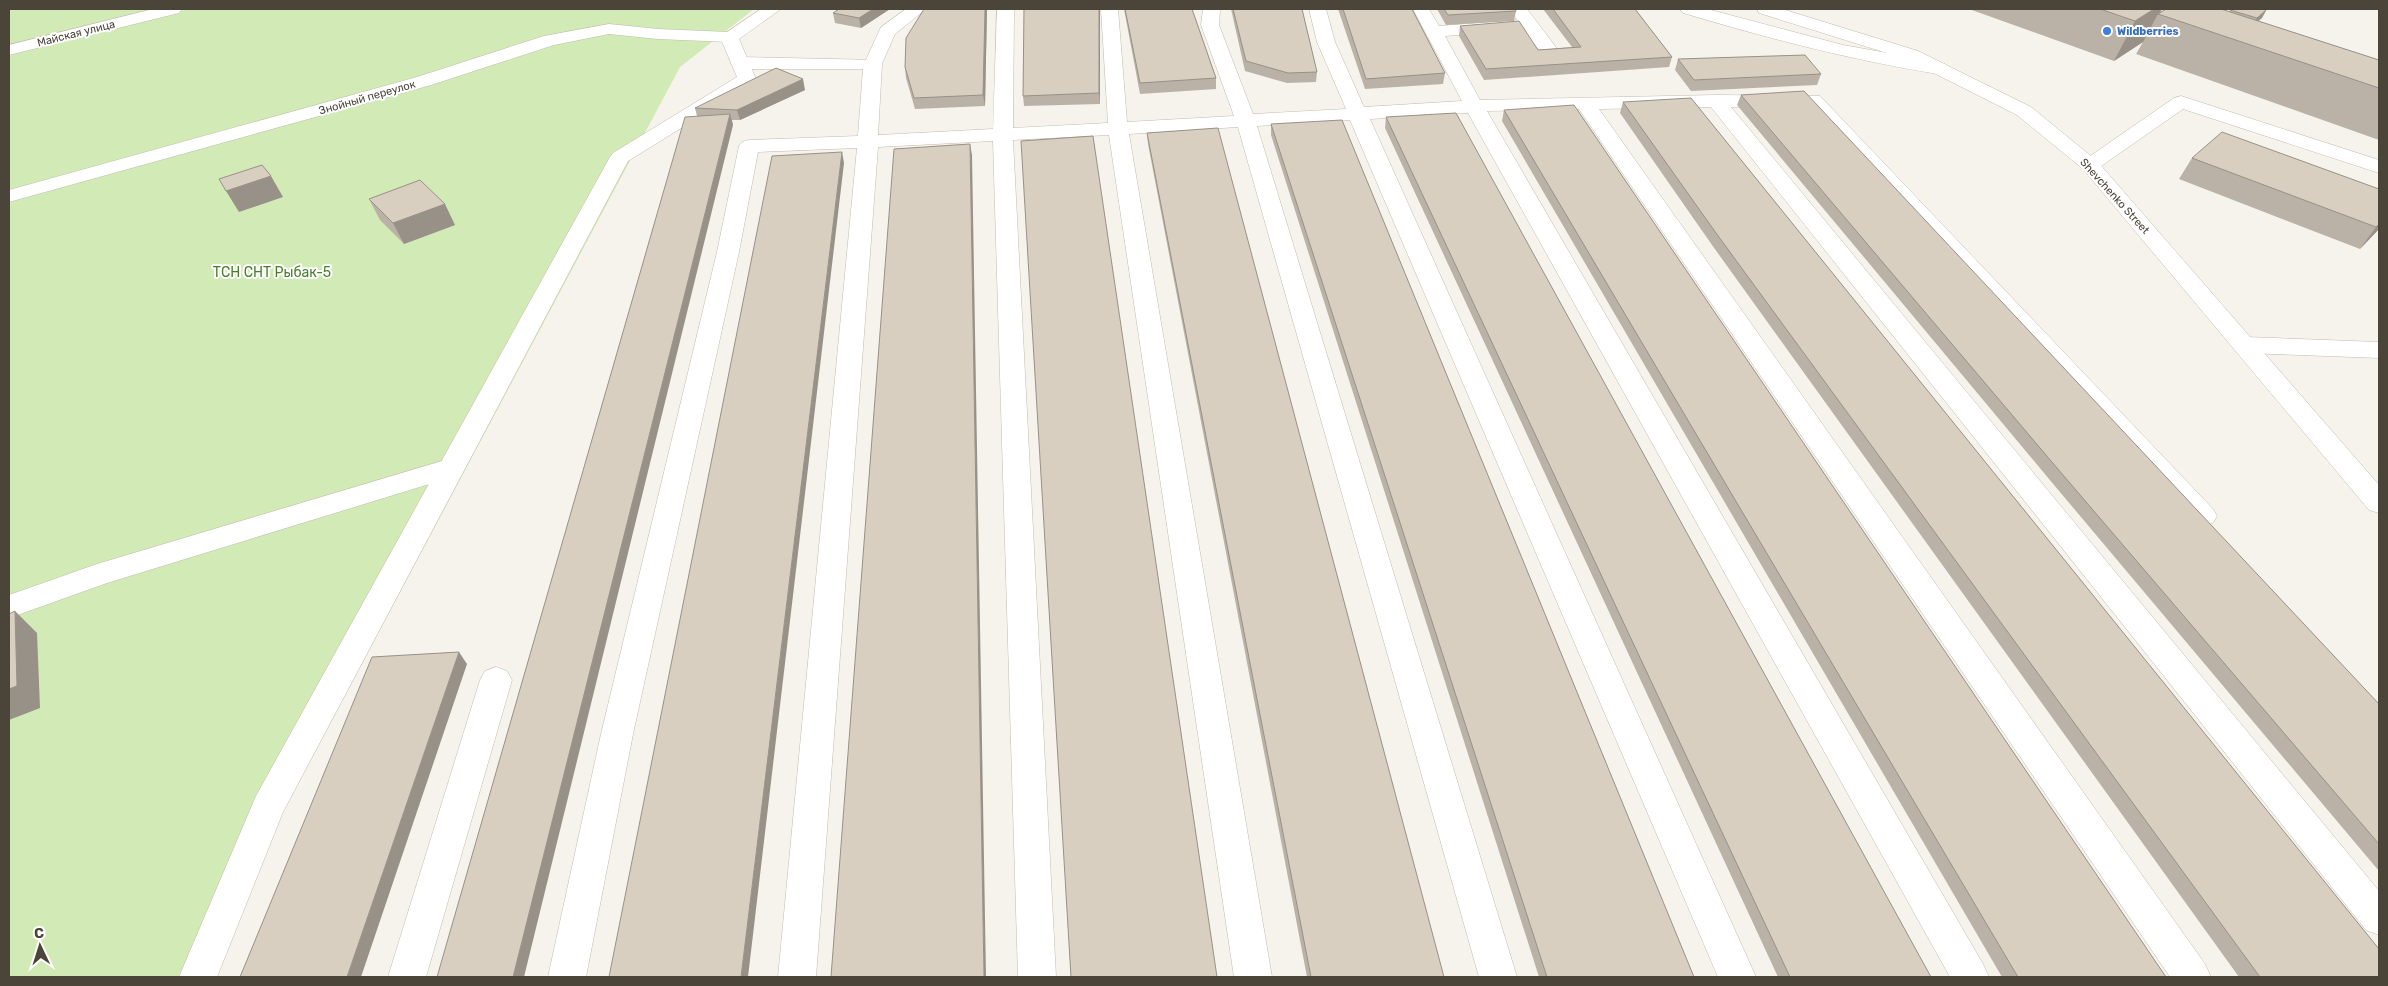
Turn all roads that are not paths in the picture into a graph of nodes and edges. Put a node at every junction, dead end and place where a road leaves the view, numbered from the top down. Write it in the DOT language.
graph roads {
  1 [pos="173,9"];
  2 [pos="772,9"];
  3 [pos="917,9"];
  4 [pos="1005,9"];
  5 [pos="1109,9"];
  6 [pos="1211,9"];
  7 [pos="1317,9"];
  8 [pos="1421,9"];
  9 [pos="1519,9"];
  10 [pos="1689,9"];
  11 [pos="1765,9"];
  12 [pos="1529,24"];
  13 [pos="1434,32"];
  14 [pos="729,37"];
  15 [pos="9,50"];
  16 [pos="1549,50"];
  17 [pos="740,63"];
  18 [pos="873,64"];
  19 [pos="1938,68"];
  20 [pos="1716,101"];
  21 [pos="1585,103"];
  22 [pos="1474,106"];
  23 [pos="1359,114"];
  24 [pos="1246,121"];
  25 [pos="1118,129"];
  26 [pos="1003,135"];
  27 [pos="868,142"];
  28 [pos="2090,165"];
  29 [pos="2379,167"];
  30 [pos="9,196"];
  31 [pos="2246,345"];
  32 [pos="2379,350"];
  33 [pos="452,466"];
  34 [pos="2379,503"];
  35 [pos="2218,532"];
  36 [pos="9,607"];
  37 [pos="496,680"];
  38 [pos="2379,918"];
  39 [pos="198,977"];
  40 [pos="407,977"];
  41 [pos="567,977"];
  42 [pos="797,977"];
  43 [pos="1037,977"];
  44 [pos="1253,977"];
  45 [pos="1498,977"];
  46 [pos="1737,977"];
  47 [pos="1970,977"];
  48 [pos="2192,977"];
  1 -- 15 [label="street, Майская улица"];
  2 -- 14 [label="street"];
  3 -- 18 [label="street"];
  4 -- 26 [label="street"];
  5 -- 25 [label="street"];
  6 -- 24 [label="street"];
  7 -- 23 [label="street"];
  8 -- 13 [label="street"];
  9 -- 12 [label="street"];
  10 -- 19 [label="street"];
  11 -- 19 [label="street, Shevchenko Street"];
  12 -- 13 [label="street"];
  12 -- 16 [label="street"];
  13 -- 22 [label="street"];
  14 -- 17 [label="street"];
  14 -- 30 [label="street, Знойный переулок"];
  17 -- 18 [label="street"];
  17 -- 33 [label="street"];
  18 -- 27 [label="street"];
  19 -- 28 [label="street, Shevchenko Street"];
  20 -- 21 [label="street"];
  20 -- 35 [label="street"];
  20 -- 38 [label="street"];
  21 -- 22 [label="street"];
  21 -- 48 [label="street"];
  22 -- 23 [label="street"];
  22 -- 47 [label="street"];
  23 -- 24 [label="street"];
  23 -- 46 [label="street"];
  24 -- 25 [label="street"];
  24 -- 45 [label="street"];
  25 -- 26 [label="street"];
  25 -- 44 [label="street"];
  26 -- 27 [label="street"];
  26 -- 43 [label="street"];
  27 -- 41 [label="street"];
  27 -- 42 [label="street"];
  28 -- 29 [label="street"];
  28 -- 31 [label="street, Shevchenko Street"];
  31 -- 32 [label="street"];
  31 -- 34 [label="street, Shevchenko Street"];
  33 -- 36 [label="street"];
  33 -- 39 [label="street"];
  37 -- 40 [label="street"];
}
